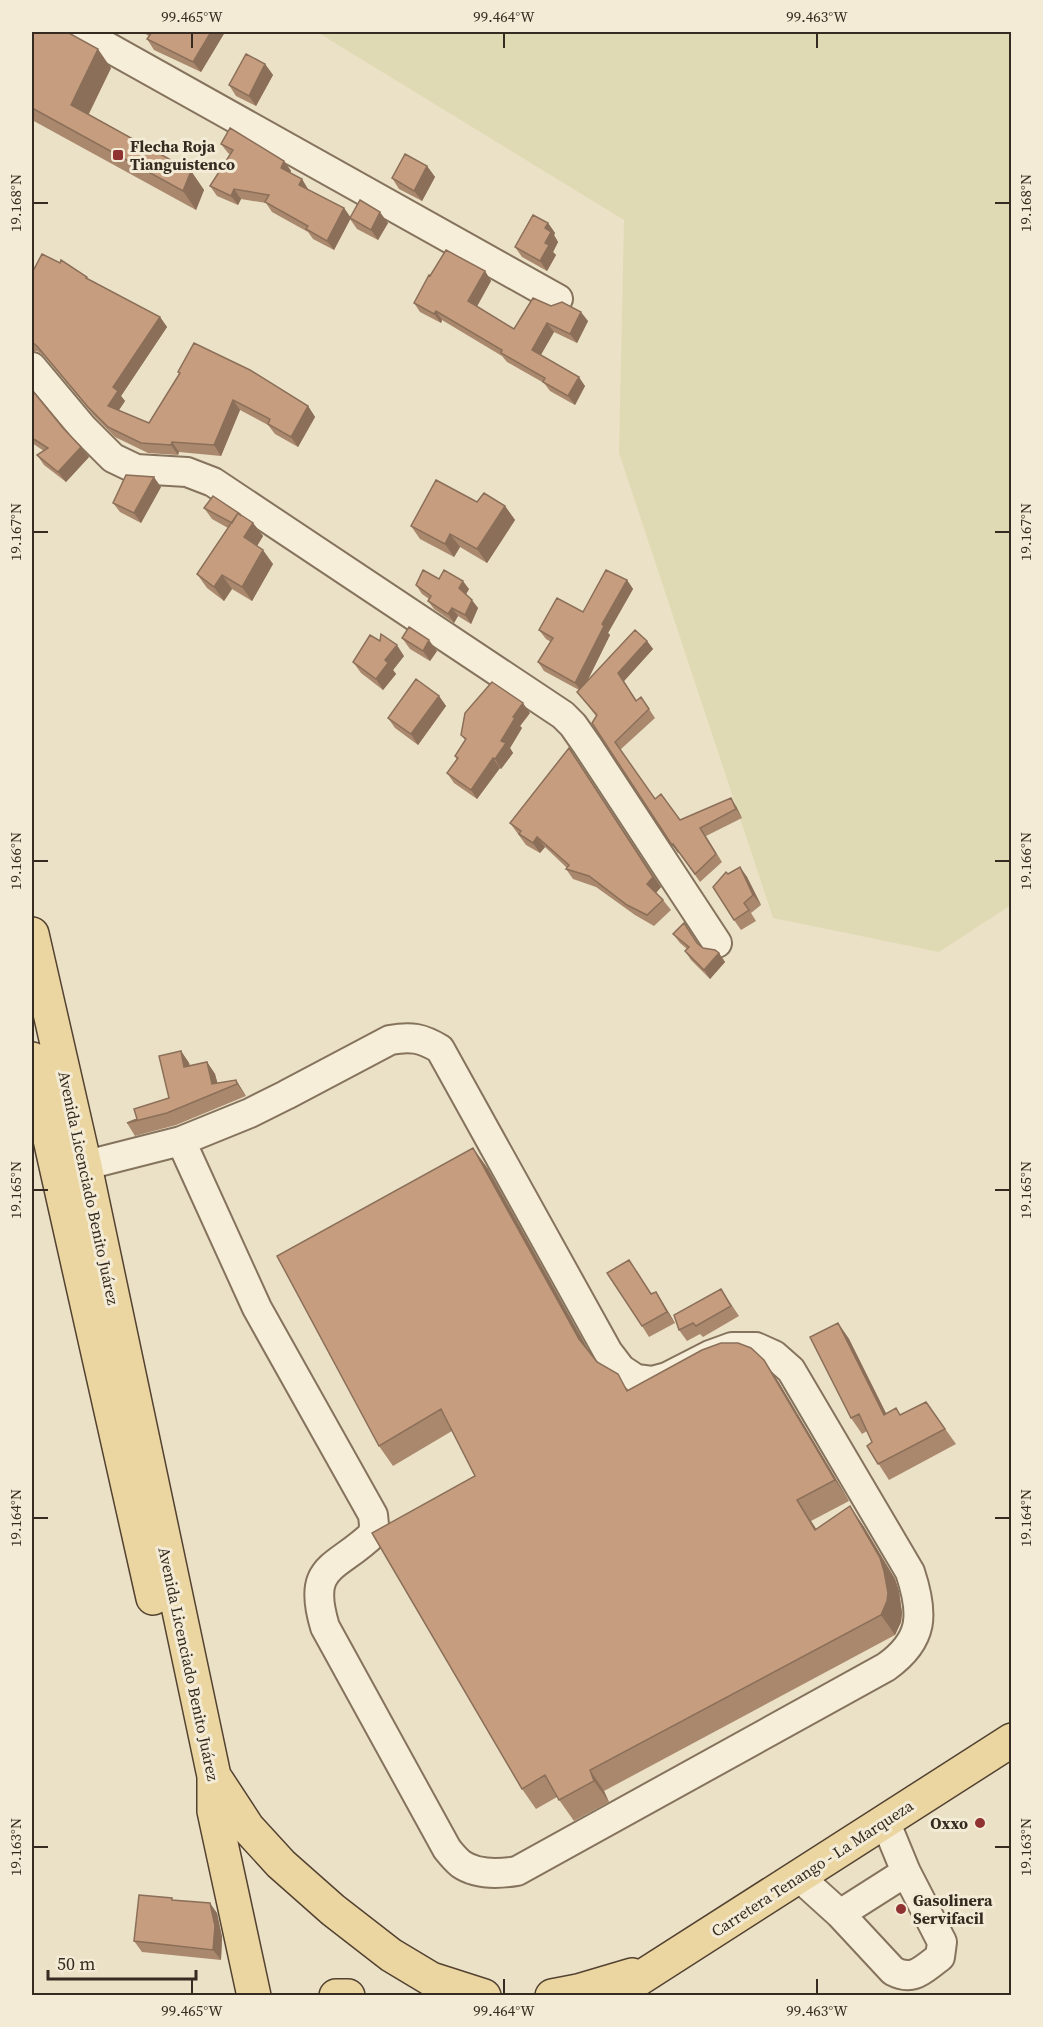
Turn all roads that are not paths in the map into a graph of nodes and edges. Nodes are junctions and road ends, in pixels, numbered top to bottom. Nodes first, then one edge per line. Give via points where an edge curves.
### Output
1 (81, 32) edge
2 (558, 299) dead end
3 (32, 367) edge
4 (32, 934) edge
5 (717, 943) dead end
6 (32, 1059) edge
7 (181, 1141) junction
8 (71, 1169) junction
9 (1011, 1740) edge
10 (214, 1776) junction
11 (214, 1811) junction
12 (885, 1821) junction
13 (906, 1872) junction
14 (798, 1876) junction
15 (840, 1914) junction
16 (654, 1969) junction
17 (255, 1995) edge
18 (336, 1995) edge
19 (348, 1995) edge
20 (484, 1995) edge
21 (552, 1995) edge
22 (612, 1995) edge

1 - 2 street
3 - 5 street via 82,428 114,458 136,469 187,472 213,482 563,715 573,724
4 - 8 main road, Avenida Licenciado Benito Juárez
6 - 8 main road, Avenida Licenciado Benito Juárez
7 - 7 street via 257,1308 373,1515 373,1534 323,1575 319,1607 325,1627 447,1849 461,1864 500,1874 517,1870 886,1667 911,1643 918,1623 918,1606 910,1572 791,1370 774,1355 756,1347 732,1347 652,1381 636,1379 621,1369 440,1049 406,1037 390,1040 250,1113
7 - 8 street
8 - 10 main road, Avenida Licenciado Benito Juárez
8 - 11 main road, Avenida Licenciado Benito Juárez via 193,1775
9 - 12 main road, Carretera Tenango - La Marqueza
10 - 11 main road, Avenida Licenciado Benito Juárez
10 - 20 main road via 248,1828 333,1910 391,1955 431,1979
11 - 17 main road
12 - 13 street
12 - 14 main road, Carretera Tenango - La Marqueza
13 - 15 street
13 - 15 street via 942,1942 940,1957 916,1974 893,1971
14 - 15 street
14 - 16 main road, Carretera Tenango - La Marqueza
16 - 21 main road
16 - 22 main road, Carretera Tenango - La Marqueza
18 - 19 main road

